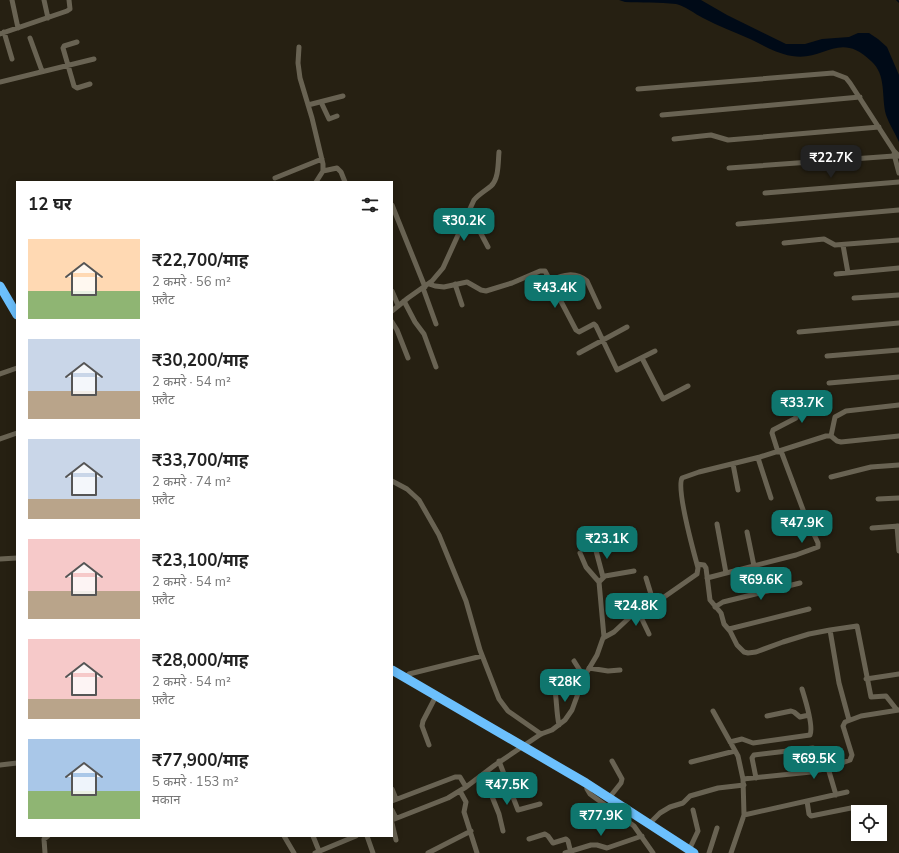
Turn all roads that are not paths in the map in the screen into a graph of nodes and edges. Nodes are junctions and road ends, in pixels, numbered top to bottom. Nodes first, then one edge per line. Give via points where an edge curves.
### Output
1 (12, 0) edge
2 (44, 0) edge
3 (69, 0) edge
4 (48, 18) junction
5 (18, 28) junction
6 (2, 33) edge
7 (30, 38) dead end
8 (77, 42) dead end
9 (299, 47) dead end
10 (12, 59) dead end
11 (94, 59) dead end
12 (68, 65) junction
13 (42, 71) junction
14 (0, 82) edge
15 (90, 84) dead end
16 (638, 89) dead end
17 (343, 96) dead end
18 (860, 97) junction
19 (322, 102) junction
20 (308, 106) junction
21 (662, 115) dead end
22 (337, 116) dead end
23 (880, 127) junction
24 (674, 139) dead end
25 (499, 152) dead end
26 (896, 154) edge
27 (322, 159) junction
28 (729, 168) dead end
29 (323, 171) junction
30 (899, 173) edge
31 (275, 178) dead end
32 (317, 181) edge
33 (345, 181) edge
34 (899, 182) edge
35 (765, 193) dead end
36 (393, 207) edge
37 (899, 210) edge
38 (469, 211) junction
39 (738, 224) dead end
40 (899, 240) edge
41 (784, 242) dead end
42 (843, 245) junction
43 (488, 247) dead end
44 (899, 268) edge
45 (848, 272) junction
46 (836, 274) dead end
47 (550, 280) junction
48 (455, 284) junction
49 (426, 286) junction
50 (1, 291) edge
51 (393, 293) edge
52 (899, 295) edge
53 (854, 298) dead end
54 (404, 301) junction
55 (398, 305) junction
56 (462, 306) dead end
57 (599, 307) dead end
58 (393, 310) edge
59 (16, 314) edge
60 (393, 323) edge
61 (899, 323) edge
62 (436, 324) dead end
63 (627, 327) dead end
64 (799, 332) dead end
65 (604, 339) junction
66 (899, 350) edge
67 (655, 351) dead end
68 (579, 353) dead end
69 (827, 356) dead end
70 (408, 358) dead end
71 (642, 358) junction
72 (436, 367) dead end
73 (16, 368) edge
74 (0, 374) edge
75 (899, 377) edge
76 (829, 383) dead end
77 (688, 386) dead end
78 (824, 394) dead end
79 (899, 405) edge
80 (16, 433) edge
81 (831, 436) junction
82 (899, 436) edge
83 (0, 439) edge
84 (780, 451) junction
85 (758, 458) junction
86 (733, 464) junction
87 (899, 465) edge
88 (831, 477) dead end
89 (393, 482) edge
90 (738, 490) dead end
91 (771, 498) dead end
92 (899, 498) edge
93 (878, 500) dead end
94 (717, 524) dead end
95 (898, 526) edge
96 (872, 528) dead end
97 (747, 532) dead end
98 (595, 547) dead end
99 (899, 550) edge
100 (580, 553) dead end
101 (16, 558) edge
102 (0, 559) edge
103 (697, 564) junction
104 (754, 566) junction
105 (634, 571) dead end
106 (726, 573) junction
107 (603, 577) junction
108 (646, 578) dead end
109 (707, 578) junction
110 (599, 582) junction
111 (800, 583) dead end
112 (654, 604) junction
113 (715, 607) junction
114 (809, 609) dead end
115 (639, 613) junction
116 (729, 629) junction
117 (830, 630) junction
118 (649, 634) dead end
119 (604, 637) junction
120 (482, 656) junction
121 (574, 661) dead end
122 (588, 668) junction
123 (393, 670) edge
124 (620, 670) dead end
125 (899, 674) edge
126 (406, 676) junction
127 (584, 677) junction
128 (866, 679) junction
129 (554, 684) dead end
130 (802, 689) dead end
131 (436, 696) junction
132 (898, 710) edge
133 (713, 711) dead end
134 (809, 715) junction
135 (767, 716) dead end
136 (849, 720) junction
137 (559, 725) junction
138 (540, 734) junction
139 (730, 742) junction
140 (429, 745) dead end
141 (524, 746) junction
142 (813, 748) dead end
143 (735, 751) junction
144 (499, 761) junction
145 (612, 761) dead end
146 (691, 762) dead end
147 (16, 763) edge
148 (0, 765) edge
149 (828, 768) junction
150 (483, 774) junction
151 (756, 778) junction
152 (743, 782) junction
153 (586, 783) junction
154 (466, 787) junction
155 (460, 791) junction
156 (846, 792) dead end
157 (836, 794) junction
158 (610, 798) junction
159 (394, 800) edge
160 (807, 801) junction
161 (540, 804) dead end
162 (851, 808) dead end
163 (692, 810) dead end
164 (744, 815) junction
165 (394, 819) edge
166 (649, 824) junction
167 (393, 827) edge
168 (718, 828) dead end
169 (470, 831) junction
170 (503, 832) dead end
171 (642, 836) junction
172 (47, 837) edge
173 (285, 837) edge
174 (313, 837) edge
175 (354, 837) edge
176 (367, 837) edge
177 (529, 839) dead end
178 (396, 840) dead end
179 (317, 852) edge
180 (569, 852) edge
181 (692, 852) edge
182 (45, 853) edge
183 (294, 853) edge
184 (373, 853) edge
185 (428, 853) edge
186 (477, 853) edge
187 (653, 853) edge
188 (709, 853) edge
189 (731, 853) edge

1 - 5 street
2 - 4 street
3 - 4 street via 69,10
4 - 5 street
5 - 6 street
6 - 10 street
7 - 13 street
8 - 12 street via 64,47
9 - 20 street via 298,72
11 - 12 street
12 - 13 street
12 - 15 street via 75,88
13 - 14 street
16 - 18 street via 833,73 846,78
17 - 19 street
18 - 21 street
18 - 23 street
19 - 20 street
19 - 22 street via 329,119
20 - 27 street
23 - 24 street via 728,140 711,135
23 - 26 street
25 - 38 street via 494,182 477,196
26 - 28 street
26 - 30 street
27 - 29 street
27 - 31 street
29 - 32 street
29 - 33 street via 337,168
34 - 35 street
36 - 49 street
37 - 39 street
38 - 43 street
38 - 49 street via 448,260
40 - 42 street
41 - 42 street via 824,239 833,245
42 - 45 street
44 - 45 street
45 - 46 street
47 - 48 street via 542,271 486,291 466,282
47 - 57 street via 566,274 584,279
47 - 65 street via 576,330 579,332 595,324
48 - 49 street
48 - 56 street
49 - 54 street
49 - 62 street
50 - 59 highway
51 - 55 street
52 - 53 street
54 - 55 street
54 - 72 street via 424,334
55 - 58 street
60 - 70 street
61 - 64 street
63 - 65 street
65 - 68 street
65 - 71 street via 618,370
66 - 69 street
67 - 71 street
71 - 77 street via 663,400
73 - 74 street
75 - 76 street
78 - 84 street via 797,406 796,418 774,430 772,433
79 - 81 street via 846,411 835,418
80 - 83 street
81 - 82 street via 841,442
81 - 84 street
84 - 85 street
84 - 104 street via 818,547
85 - 86 street
85 - 91 street
86 - 90 street
86 - 103 street via 687,475 681,480 682,497
87 - 88 street via 872,467
89 - 120 street via 407,489 419,500 440,535 466,601
92 - 93 street
94 - 106 street
95 - 96 street
95 - 99 street
97 - 104 street
98 - 107 street
100 - 110 street via 586,567
101 - 102 street
103 - 109 street via 705,566
103 - 112 street via 697,574
104 - 106 street
105 - 107 street
106 - 109 street
107 - 110 street
108 - 112 street
109 - 113 street via 710,600
110 - 119 street
111 - 113 street via 722,602
112 - 115 street
113 - 116 street
114 - 116 street
115 - 118 street
115 - 119 street
116 - 117 street via 737,645 748,653
117 - 128 street via 857,626
117 - 136 street via 839,683
119 - 122 street via 597,656
120 - 126 street
120 - 138 street via 503,705 515,717
121 - 127 street
122 - 124 street
122 - 127 street
123 - 126 highway
125 - 128 street
126 - 131 highway
127 - 137 street via 572,710
128 - 132 street via 870,697 886,696
129 - 137 street
130 - 134 street
131 - 140 street via 422,726
131 - 141 highway
132 - 136 street
133 - 139 street
134 - 135 street via 800,716 792,711
134 - 139 street via 811,732 808,735 753,743 742,739
136 - 149 street via 844,726 851,759
137 - 138 street
138 - 141 street
139 - 143 street
141 - 144 street
141 - 153 highway
142 - 151 street via 754,755 752,758
143 - 146 street
143 - 152 street via 741,765
144 - 150 street
144 - 161 street via 518,810
145 - 158 street via 622,779
147 - 148 street
149 - 151 street
149 - 157 street
150 - 154 street
150 - 170 street via 499,814
151 - 152 street
152 - 164 street
152 - 166 street via 690,796 660,813
153 - 158 highway
153 - 171 street via 588,792 628,820
154 - 155 street
154 - 159 street via 462,778 457,776
155 - 165 street via 429,807
155 - 169 street via 466,802 464,812
156 - 157 street
157 - 160 street
158 - 166 highway
160 - 162 street via 811,816
160 - 164 street
163 - 181 street via 698,831
164 - 189 street
166 - 181 highway
167 - 178 street
168 - 188 street
169 - 185 street
169 - 186 street
171 - 180 street via 607,848 594,844
171 - 187 street
172 - 182 street via 44,839
173 - 183 street
174 - 179 street
175 - 179 street
176 - 184 street
177 - 180 street via 545,834 553,843 566,839

